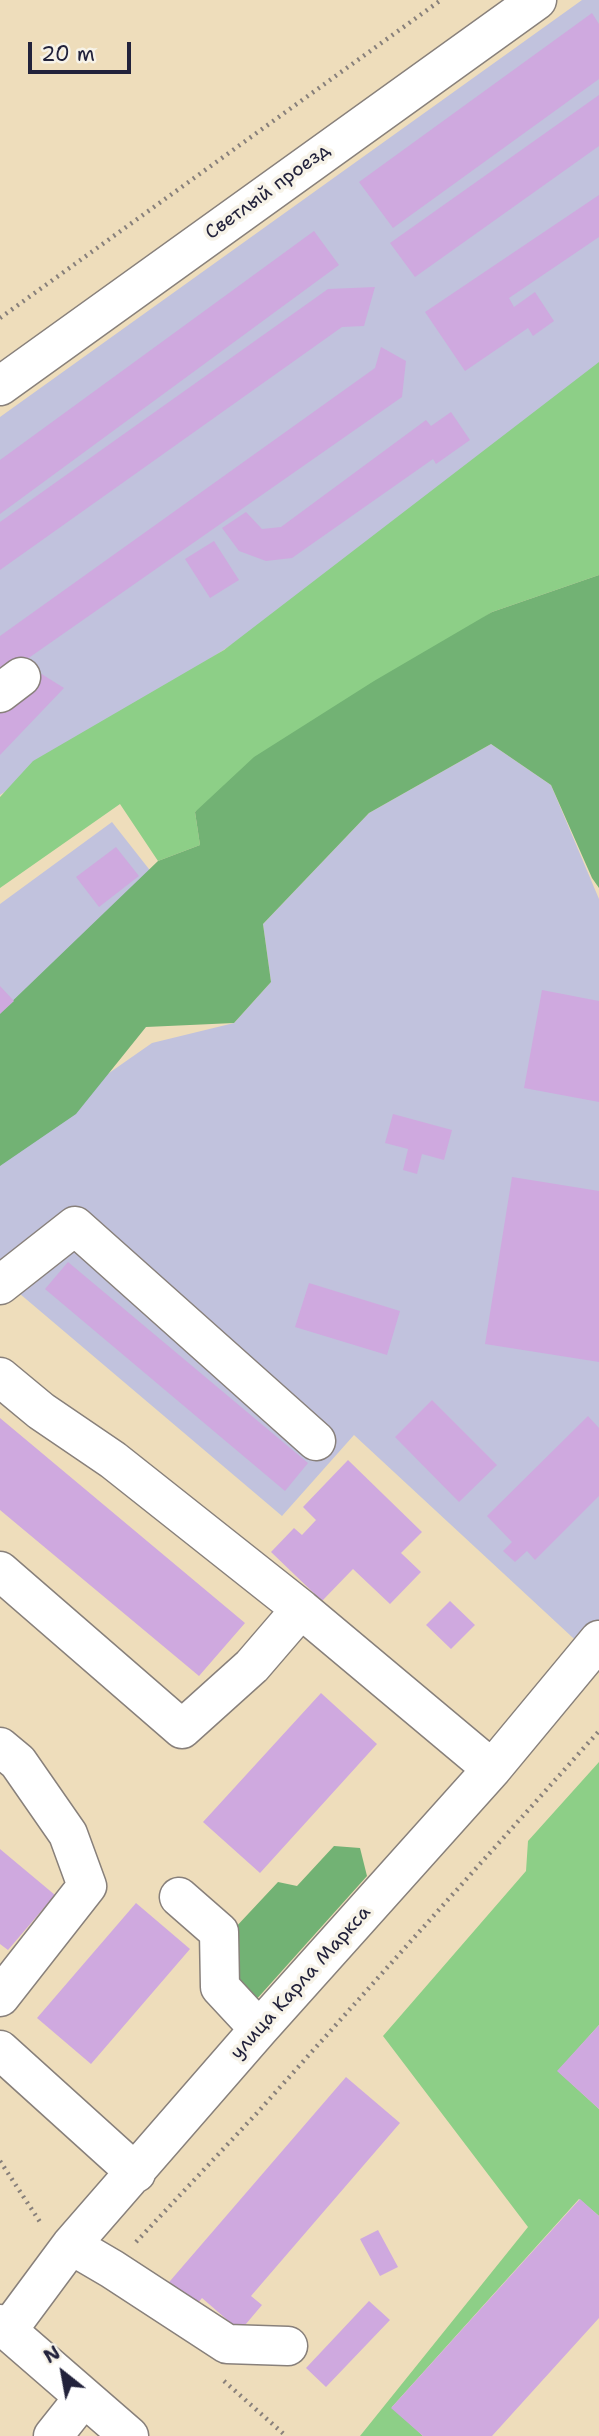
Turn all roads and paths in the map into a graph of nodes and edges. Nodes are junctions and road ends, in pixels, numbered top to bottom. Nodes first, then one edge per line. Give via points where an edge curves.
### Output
1 (441, 0) edge
2 (537, 0) edge
3 (0, 318) edge
4 (0, 386) edge
5 (0, 1285) edge
6 (0, 1377) edge
7 (316, 1441) dead end
8 (0, 1571) edge
9 (301, 1609) junction
10 (599, 1640) edge
11 (599, 1731) edge
12 (0, 1747) edge
13 (492, 1769) junction
14 (179, 1897) dead end
15 (0, 1997) edge
16 (259, 2029) junction
17 (0, 2050) edge
18 (136, 2173) junction
19 (71, 2245) junction
20 (113, 2269) junction
21 (4, 2327) edge
22 (288, 2346) dead end
23 (84, 2398) junction
24 (54, 2436) edge
25 (129, 2436) edge

1 - 3 path
2 - 4 street, Светлый проезд
5 - 7 street via 75,1226
6 - 9 street
8 - 9 street via 182,1729 252,1667
9 - 13 street
10 - 13 street, улица Карла Маркса
11 - 20 path
12 - 15 street via 18,1762 68,1834 87,1886
13 - 16 street, улица Карла Маркса
14 - 16 street via 219,1932 219,1987
16 - 18 street, улица Карла Маркса
17 - 18 street
18 - 19 street, улица Карла Маркса
19 - 20 street
19 - 21 street, улица Карла Маркса
20 - 22 street via 227,2344
21 - 23 street, улица Карла Маркса
23 - 24 street
23 - 25 street, улица Карла Маркса

